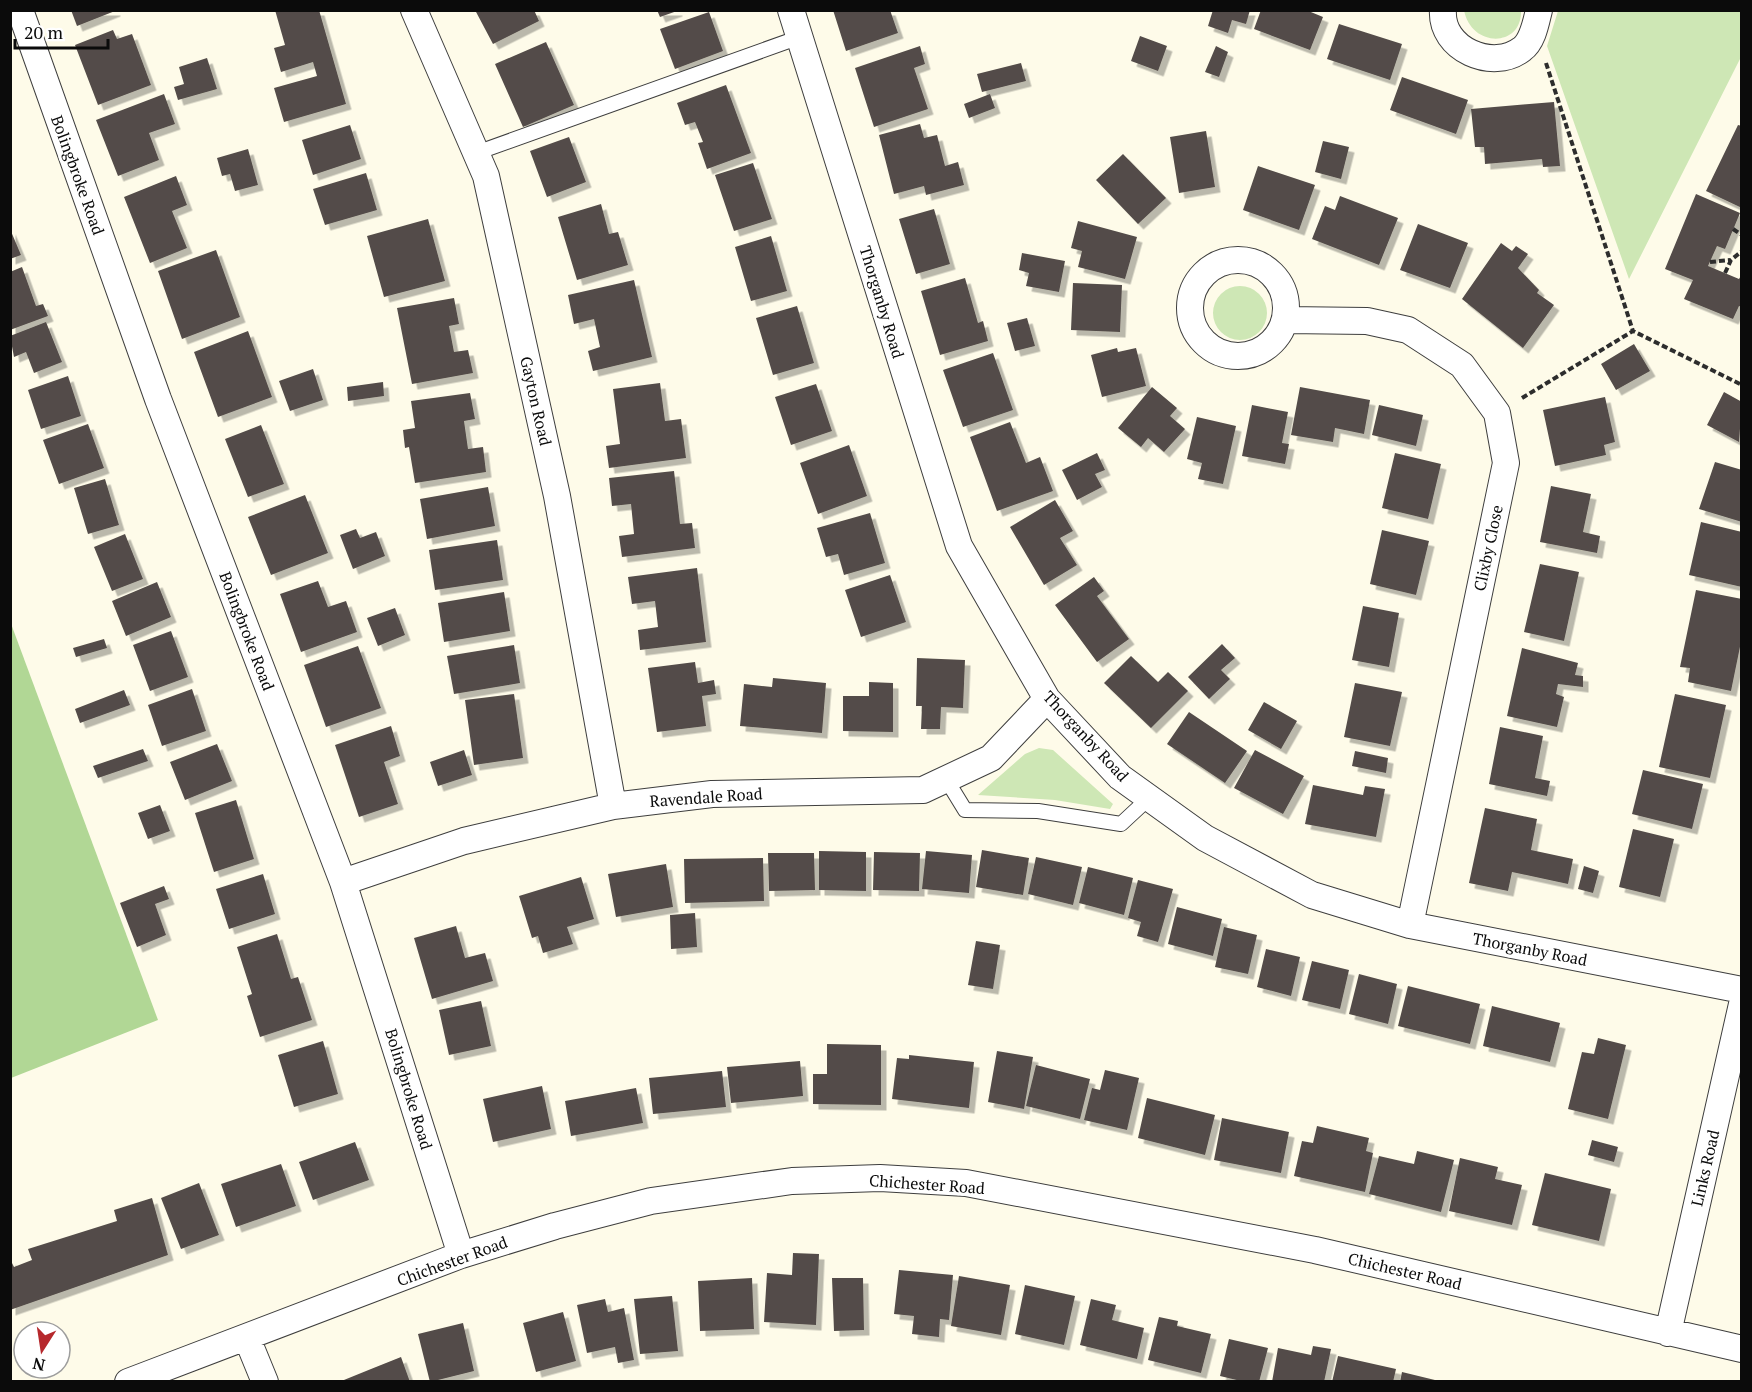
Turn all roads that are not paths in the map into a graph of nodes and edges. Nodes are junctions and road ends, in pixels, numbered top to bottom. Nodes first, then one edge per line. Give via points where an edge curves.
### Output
1 (20, 10) edge
2 (414, 10) edge
3 (791, 10) edge
4 (1443, 10) edge
5 (1536, 22) edge
6 (800, 37) junction
7 (476, 153) junction
8 (1286, 320) dead end
9 (1047, 699) junction
10 (945, 779) junction
11 (1149, 798) junction
12 (613, 806) junction
13 (343, 882) junction
14 (1410, 925) junction
15 (1742, 990) edge
16 (1742, 1004) edge
17 (461, 1255) junction
18 (1668, 1333) junction
19 (247, 1338) junction
20 (1742, 1349) edge
21 (128, 1382) edge
22 (265, 1382) edge

1 - 13 street, Bolingbroke Road via 158,399
2 - 7 street, Gayton Road
3 - 6 street, Thorganby Road
4 - 5 street via 1453,41 1474,56 1499,59 1523,49
6 - 7 lane
6 - 9 street, Thorganby Road via 959,546
7 - 12 street, Gayton Road via 486,176 557,496
8 - 14 street, Clixby Close via 1367,321 1408,330 1462,365 1497,412 1506,463
9 - 10 street, Ravendale Road via 991,758
9 - 11 street, Thorganby Road via 1120,777
10 - 11 lane via 965,810 1038,811 1121,824
10 - 12 street, Ravendale Road via 923,790 712,794
11 - 14 street, Thorganby Road via 1205,838 1312,894
12 - 13 street, Ravendale Road via 464,841
13 - 17 street, Bolingbroke Road
14 - 15 street, Thorganby Road
16 - 18 street, Links Road
17 - 18 street, Chichester Road via 651,1201 792,1181 901,1179 966,1183 1315,1250
17 - 19 street, Chichester Road
18 - 20 street, Chichester Road
19 - 21 street, Chichester Road
19 - 22 street

